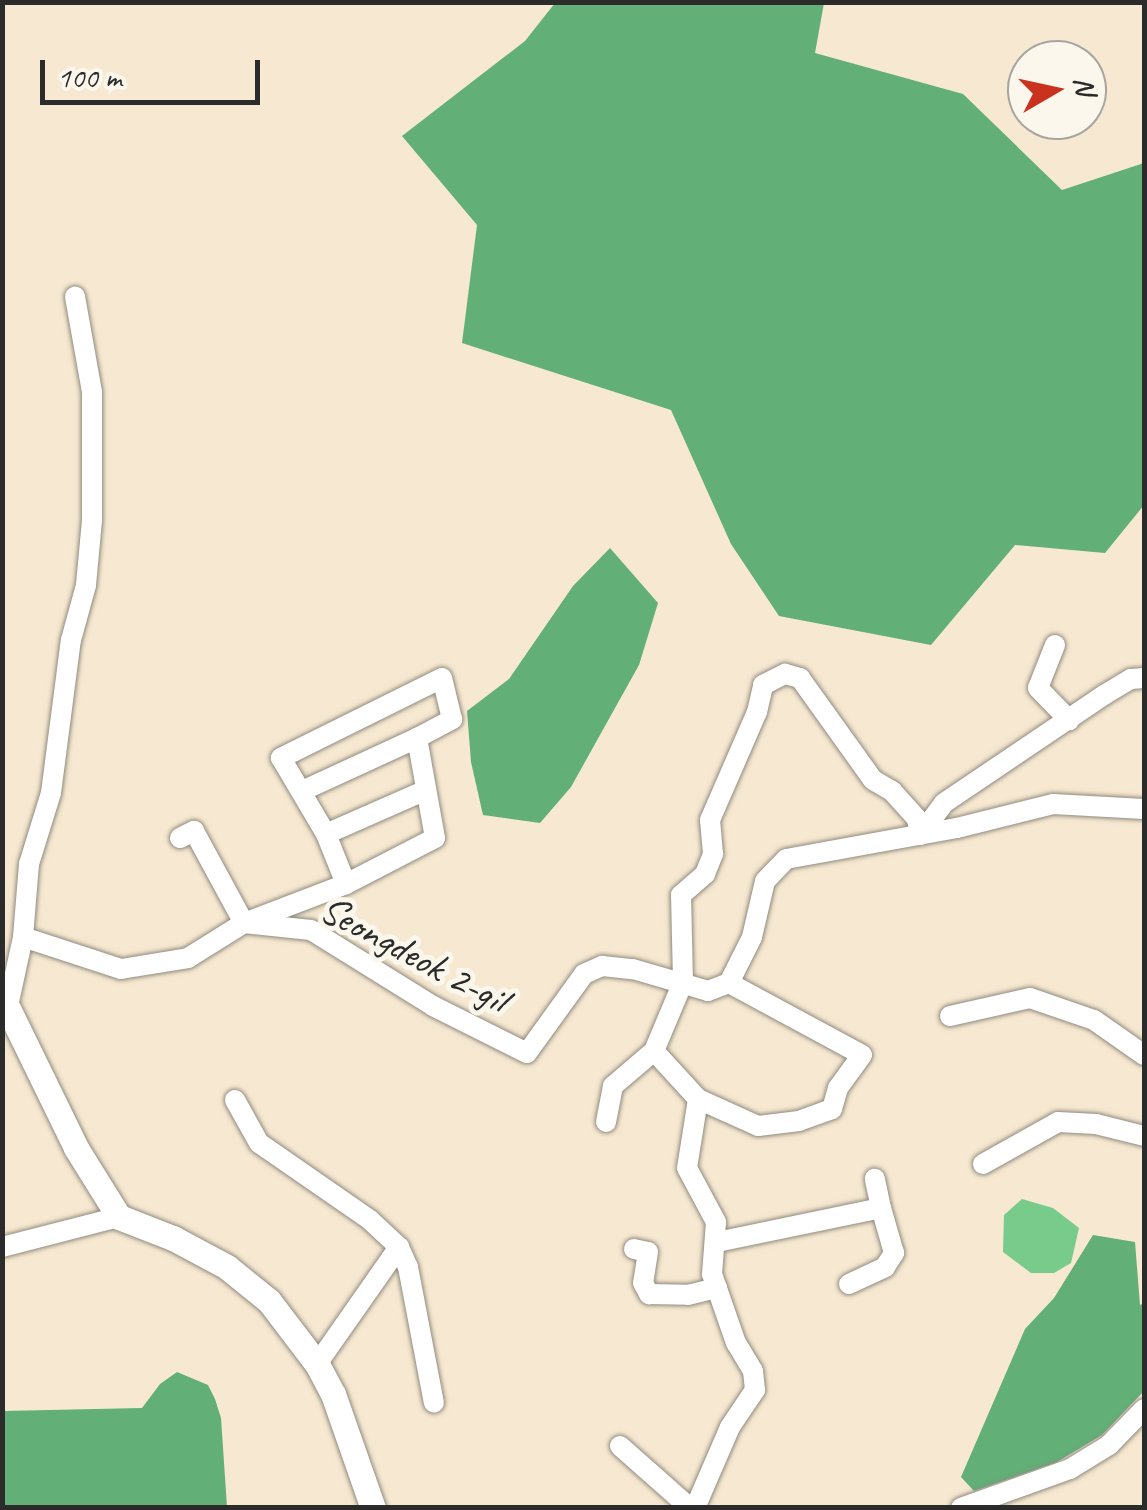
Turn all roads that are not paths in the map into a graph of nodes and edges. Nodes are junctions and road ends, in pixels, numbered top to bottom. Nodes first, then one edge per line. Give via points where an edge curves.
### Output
1 (75, 297) dead end
2 (1054, 645) dead end
3 (1144, 678) edge
4 (1069, 720) junction
5 (417, 738) junction
6 (302, 790) junction
7 (426, 790) junction
8 (1144, 809) edge
9 (326, 834) junction
10 (920, 835) junction
11 (180, 838) dead end
12 (346, 884) junction
13 (244, 923) junction
14 (23, 937) junction
15 (683, 982) junction
16 (729, 984) junction
17 (5, 1001) edge
18 (950, 1016) dead end
19 (654, 1052) junction
20 (1144, 1055) edge
21 (698, 1099) junction
22 (235, 1100) dead end
23 (606, 1122) dead end
24 (1144, 1136) edge
25 (983, 1164) dead end
26 (875, 1179) dead end
27 (881, 1208) junction
28 (119, 1218) junction
29 (716, 1242) junction
30 (2, 1247) edge
31 (400, 1247) junction
32 (634, 1249) dead end
33 (849, 1284) dead end
34 (717, 1288) junction
35 (317, 1364) junction
36 (434, 1402) dead end
37 (1144, 1409) edge
38 (620, 1446) dead end
39 (373, 1508) edge
40 (693, 1508) edge
41 (962, 1508) edge

1 - 14 street via 90,358 92,520 51,793 28,864
2 - 4 street via 1038,688
3 - 4 street via 1131,679
4 - 10 street via 944,803
5 - 6 street
5 - 6 street via 452,719 442,678 281,758
5 - 7 street
6 - 9 street
7 - 9 street
7 - 12 street via 435,838
8 - 10 street via 1053,804
9 - 12 street
10 - 15 street via 917,819 873,780 800,678 786,674 763,685 710,820 713,854 705,874 681,895
10 - 16 street via 786,859 764,880 752,937
11 - 13 street via 194,832
12 - 13 street
13 - 14 street via 188,958 138,968 94,962
13 - 15 street, Seongdeok 2-gil via 310,930 432,1006 526,1053 584,974 602,966
14 - 17 street
15 - 16 street, Seongdeok 2-gil via 708,990
15 - 19 street
16 - 21 street via 862,1055 832,1109 799,1121 758,1126
17 - 28 main road via 76,1148
18 - 20 street via 1030,998 1094,1020
19 - 21 street
19 - 23 street via 613,1086
21 - 29 street via 686,1168 716,1222
22 - 31 street via 259,1142 283,1164
24 - 25 street via 1058,1122
26 - 27 street
27 - 29 street
27 - 33 street via 894,1253 886,1267
28 - 30 street
28 - 35 main road via 227,1266 269,1301
29 - 34 street
31 - 35 street
31 - 36 street
32 - 34 street via 648,1252 643,1283 649,1294
34 - 40 street via 755,1390
35 - 39 main road
37 - 41 street via 1109,1445 1070,1468
38 - 40 street

